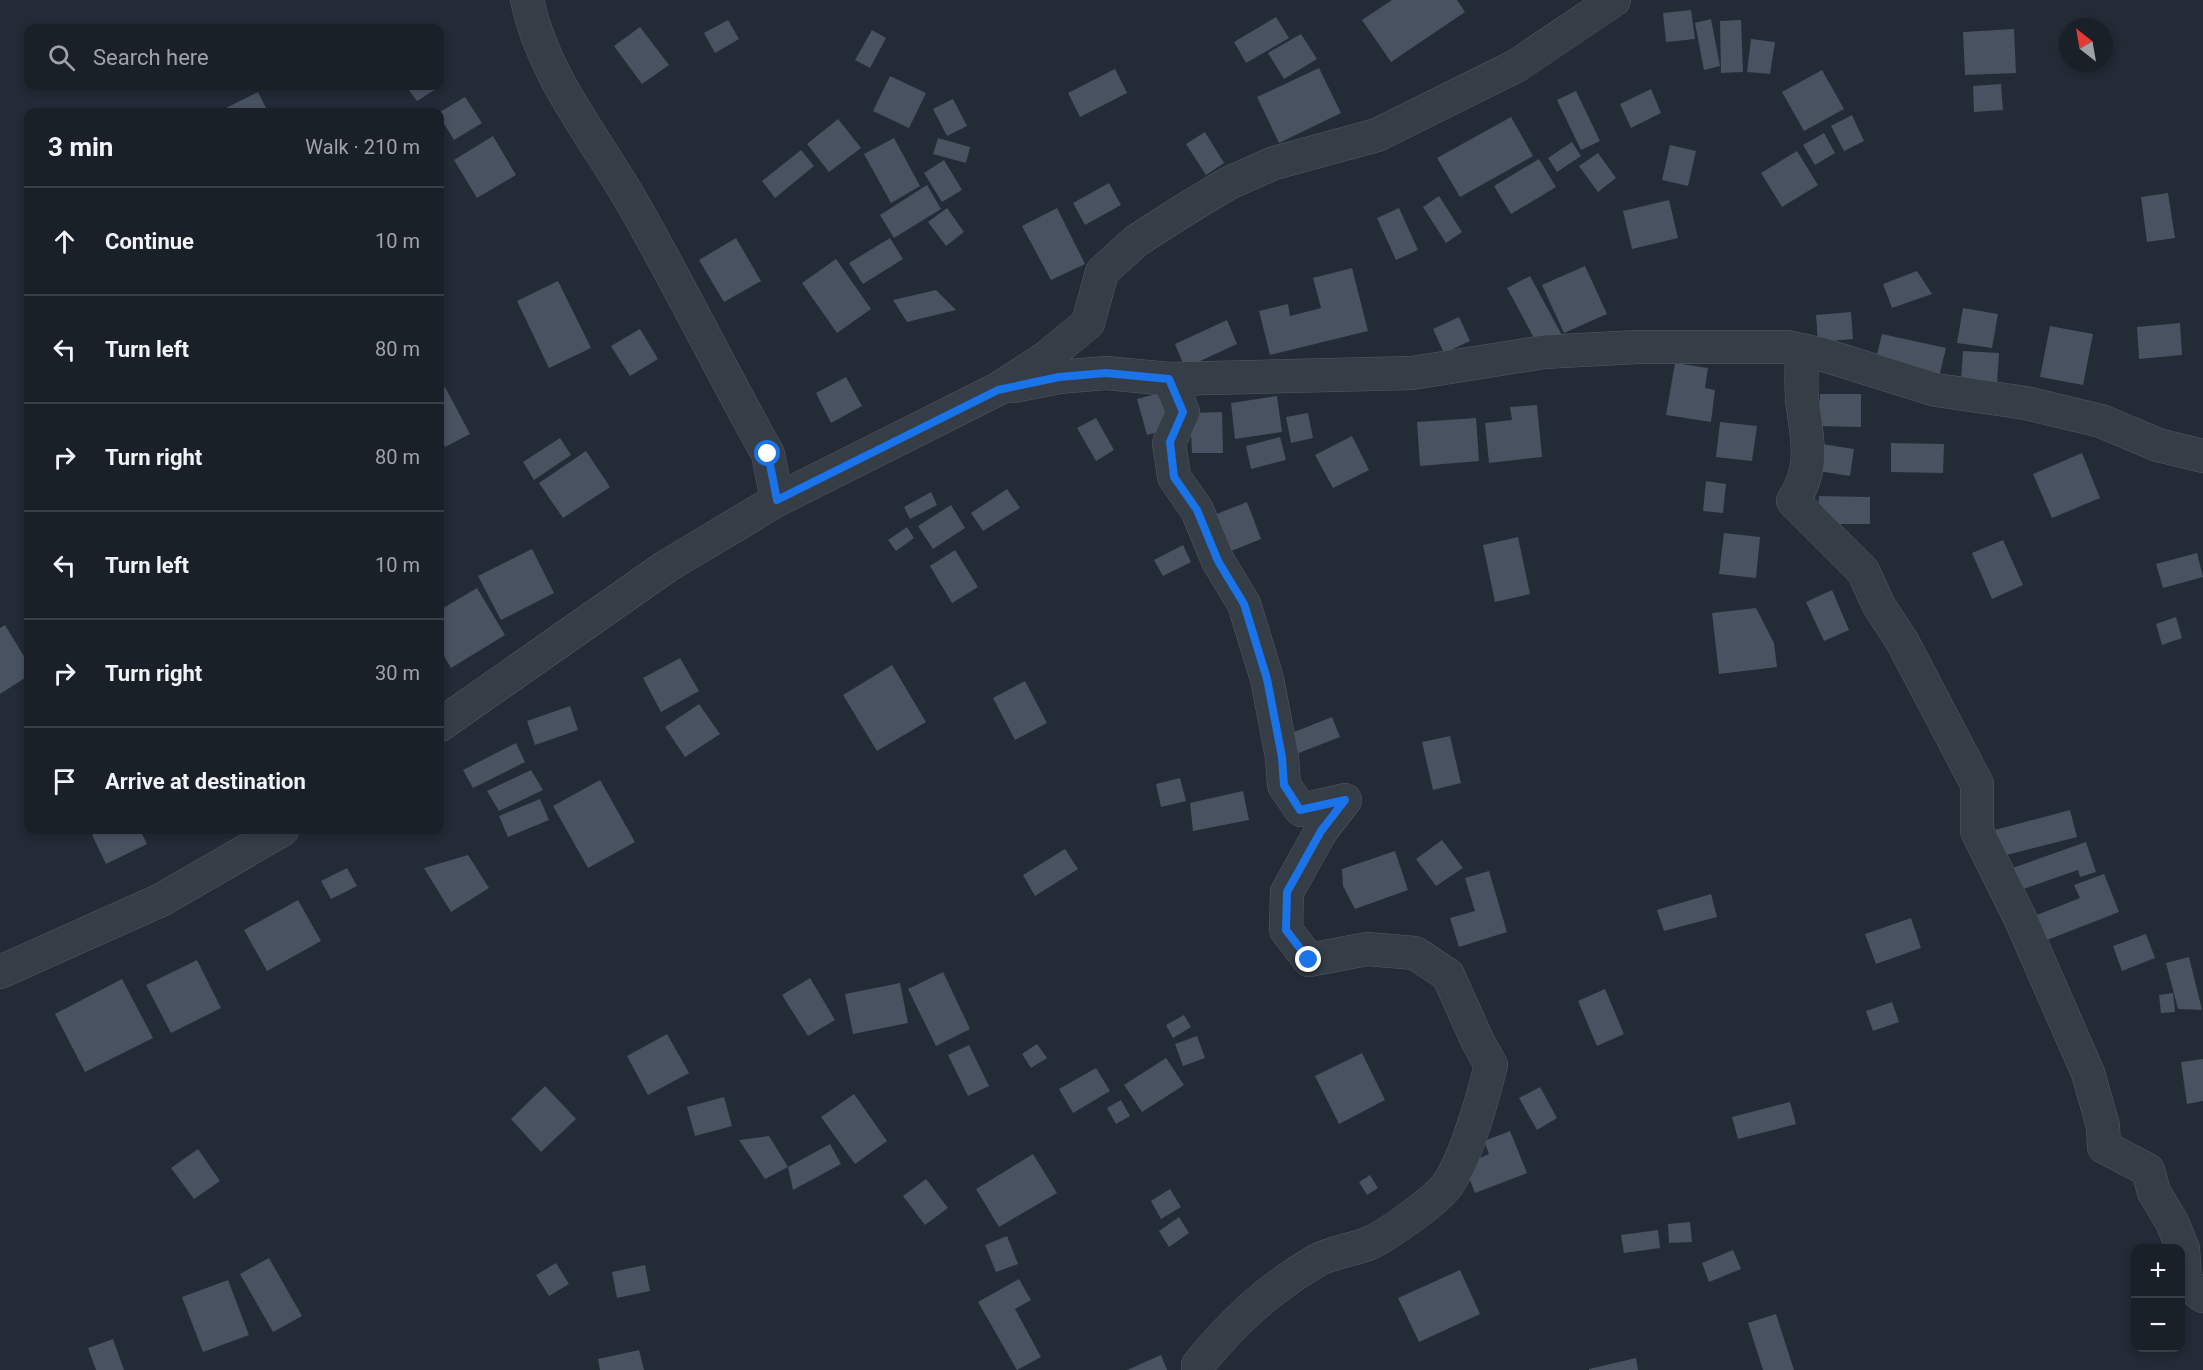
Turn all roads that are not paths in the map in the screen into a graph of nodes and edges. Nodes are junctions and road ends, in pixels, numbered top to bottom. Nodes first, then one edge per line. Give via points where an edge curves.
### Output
1 (527, 0) edge
2 (1614, 0) edge
3 (1802, 350) junction
4 (1169, 379) junction
5 (998, 390) junction
6 (2203, 456) edge
7 (777, 500) junction
8 (444, 722) edge
9 (275, 834) edge
10 (0, 972) edge
11 (2203, 1296) edge
12 (1198, 1370) edge

1 - 7 street via 540,48 561,90 629,196 768,454
2 - 5 street via 1516,66 1377,135 1274,163 1229,183 1181,212 1136,242 1102,272 1088,323
3 - 4 street via 1752,346 1544,351 1412,373
3 - 6 street via 1936,390 2101,421 2158,445
3 - 11 street via 1803,405 1809,440 1803,486 1793,501 1863,571 1943,717 1977,784 1977,831 2088,1073 2103,1126 2104,1147 2148,1170 2154,1192 2183,1249 2185,1282
4 - 5 street via 1106,373 1059,377
4 - 12 street via 1183,412 1170,442 1174,477 1197,510 1218,561 1244,604 1267,679 1284,785 1300,810 1345,800 1321,831 1287,892 1286,930 1309,960 1367,950 1415,953 1448,975 1491,1065 1448,1185 1414,1214 1371,1242 1319,1259 1266,1293 1224,1333
5 - 7 street
7 - 8 street via 667,566
9 - 10 street via 161,900

